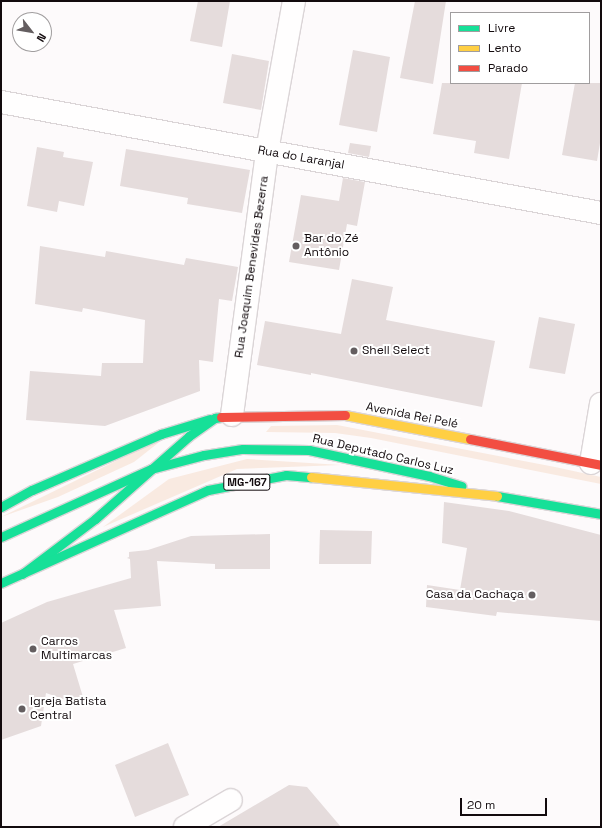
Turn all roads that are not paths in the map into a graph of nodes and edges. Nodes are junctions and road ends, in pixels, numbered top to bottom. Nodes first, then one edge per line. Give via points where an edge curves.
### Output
1 (294, 1) edge
2 (1, 102) edge
3 (267, 152) junction
4 (601, 213) edge
5 (601, 404) edge
6 (224, 417) junction
7 (596, 464) edge
8 (151, 469) junction
9 (490, 495) junction
10 (1, 507) edge
11 (601, 514) edge
12 (1, 536) edge
13 (22, 574) junction
14 (1, 583) edge
15 (231, 800) dead end
16 (185, 827) edge

1 - 3 street, Rua Joaquim Benevides Bezerra
2 - 3 street, Rua do Laranjal
3 - 4 street, Rua do Laranjal
3 - 6 street, Rua Joaquim Benevides Bezerra
5 - 7 street
6 - 7 main road, Avenida Rei Pelé via 345,415
6 - 8 main road, Rua Deputado Carlos Luz via 189,436
6 - 10 main road via 161,434 32,490
8 - 9 main road, Rua Deputado Carlos Luz via 204,455 242,449 309,450 429,476
8 - 12 main road, Rua Deputado Carlos Luz
8 - 13 main road, Rua Deputado Carlos Luz via 95,519
9 - 11 main road, MG-167
9 - 13 main road, MG-167 via 350,478 286,475 208,490
13 - 14 main road, MG-167
15 - 16 street

